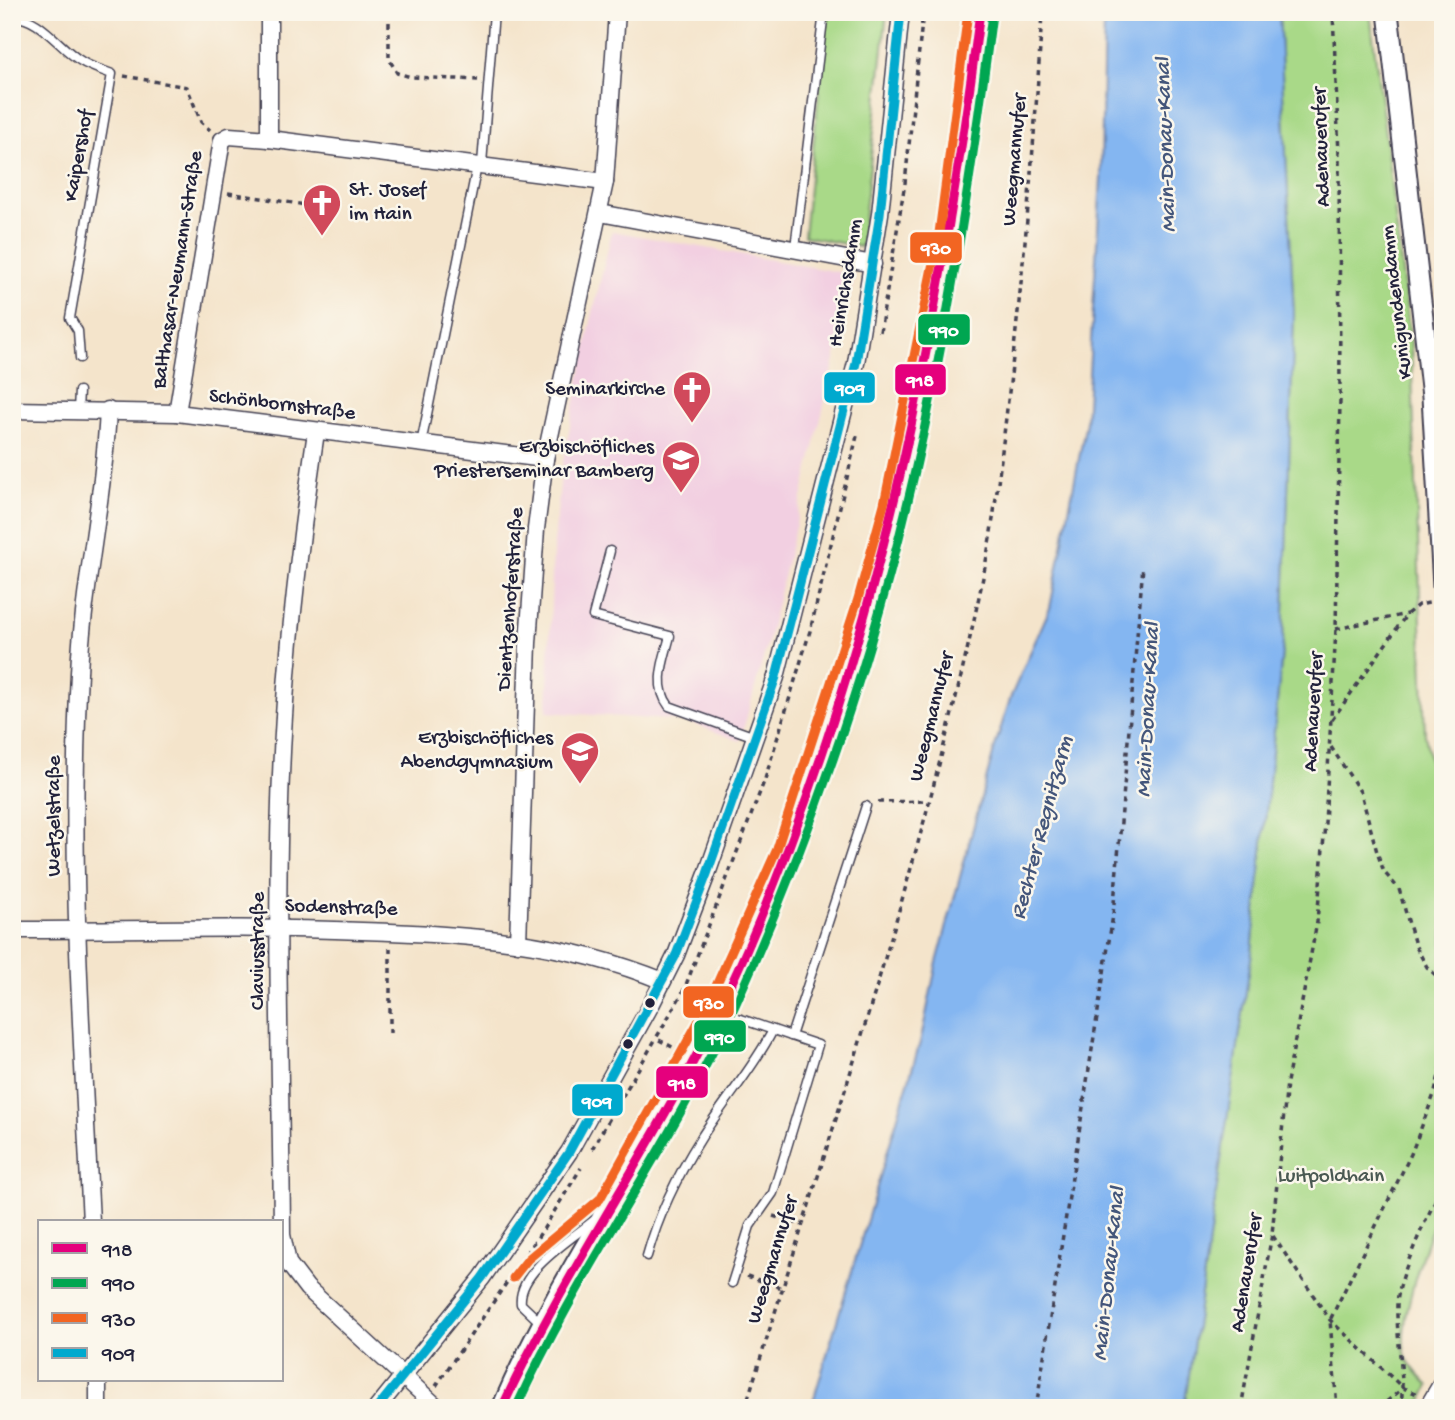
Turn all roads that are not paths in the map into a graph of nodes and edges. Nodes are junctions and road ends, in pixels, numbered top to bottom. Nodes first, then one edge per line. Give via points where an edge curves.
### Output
1 (269, 12) edge
2 (494, 12) edge
3 (617, 12) edge
4 (824, 12) edge
5 (901, 12) edge
6 (980, 12) edge
7 (1388, 12) edge
8 (12, 17) edge
9 (269, 139) junction
10 (480, 164) junction
11 (605, 182) junction
12 (600, 214) junction
13 (795, 248) junction
14 (873, 264) junction
15 (80, 358) dead end
16 (79, 391) dead end
17 (12, 410) edge
18 (78, 410) junction
19 (108, 410) junction
20 (177, 413) junction
21 (316, 432) junction
22 (421, 444) junction
23 (545, 459) junction
24 (1440, 486) edge
25 (610, 551) dead end
26 (1442, 565) edge
27 (1443, 586) edge
28 (755, 737) junction
29 (866, 806) road end
30 (279, 928) junction
31 (12, 930) edge
32 (78, 930) junction
33 (518, 943) junction
34 (663, 981) junction
35 (718, 1011) junction
36 (773, 1030) junction
37 (791, 1036) junction
38 (610, 1208) junction
39 (91, 1220) edge
40 (647, 1256) dead end
41 (732, 1283) dead end
42 (542, 1324) junction
43 (403, 1378) junction
44 (1443, 1381) edge
45 (98, 1382) edge
46 (99, 1408) edge
47 (377, 1408) edge
48 (438, 1408) edge
49 (502, 1408) edge
50 (1427, 1408) edge

1 - 9 street
2 - 10 lane
3 - 11 street, Dientzenhoferstraße
4 - 13 lane
5 - 14 street, Heinrichsdamm
6 - 35 street via 951,235 896,507 870,603 788,853
7 - 24 street, Kunigundendamm
8 - 15 lane, Kaipershof via 40,26 82,62 112,74 70,318 78,331
9 - 10 street, Balthasar-Neumann-Straße
9 - 20 street, Balthasar-Neumann-Straße via 229,136 222,140
10 - 11 street, Balthasar-Neumann-Straße
10 - 22 lane
11 - 12 street, Dientzenhoferstraße
12 - 13 street
12 - 23 street, Dientzenhoferstraße
13 - 14 street
14 - 28 street, Heinrichsdamm via 856,363 776,677
16 - 18 lane
17 - 18 street, Schönbornstraße
18 - 19 street, Schönbornstraße
19 - 20 street, Schönbornstraße
19 - 32 street, Wetzelstraße via 83,604 76,793
20 - 21 street, Schönbornstraße
21 - 22 street, Schönbornstraße
21 - 30 street, Claviusstraße via 289,651
22 - 23 street, Schönbornstraße
23 - 33 street, Dientzenhoferstraße via 528,643
24 - 26 street, Kunigundendamm
25 - 28 lane via 593,616 670,636 660,685 669,706
26 - 27 street, Kunigundendamm
28 - 34 street, Heinrichsdamm via 708,874
29 - 37 lane
30 - 32 street, Sodenstraße
30 - 33 street, Sodenstraße via 431,933
30 - 43 street, Claviusstraße via 288,1263 307,1288
31 - 32 street, Sodenstraße
32 - 39 street, Wetzelstraße
33 - 34 street, Sodenstraße via 581,952
34 - 43 street, Heinrichsdamm via 596,1108 540,1196
35 - 36 lane
35 - 38 street
36 - 37 lane
36 - 40 lane via 664,1202
37 - 41 lane via 818,1045 773,1194 750,1226
38 - 42 street
38 - 42 lane via 523,1285 521,1304
42 - 49 street
43 - 47 street, Heinrichsdamm
43 - 48 street, Claviusstraße
44 - 50 street
45 - 46 street

